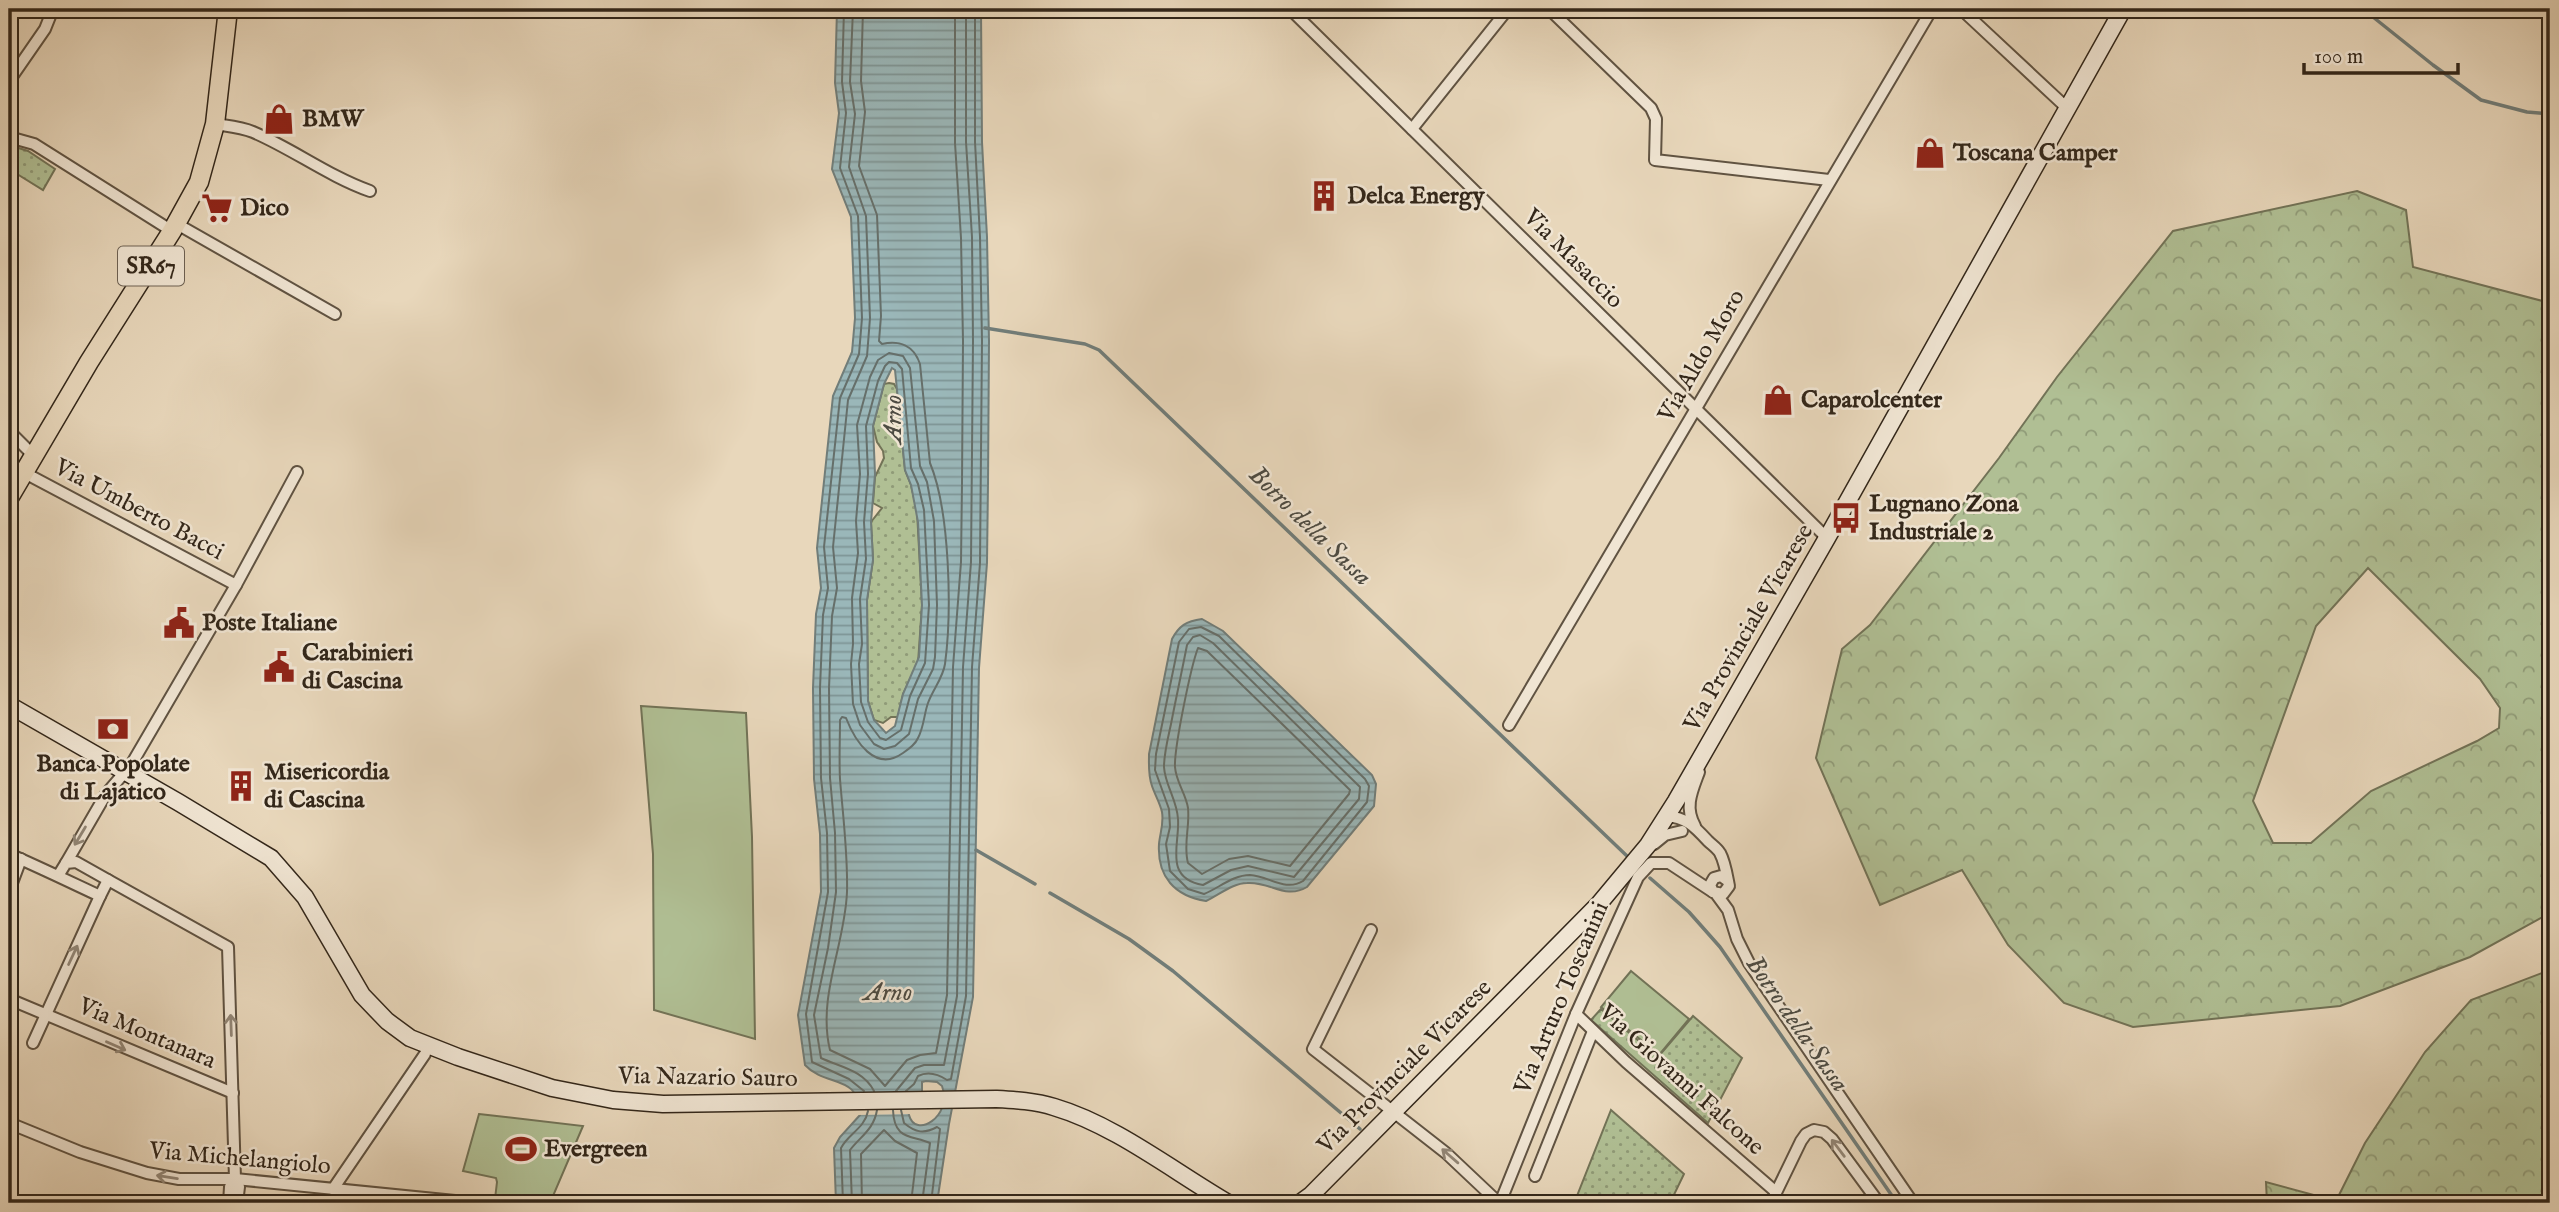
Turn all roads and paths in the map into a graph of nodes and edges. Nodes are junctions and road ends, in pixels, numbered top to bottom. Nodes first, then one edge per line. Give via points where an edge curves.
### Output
1 (53, 9) edge
2 (228, 9) edge
3 (1290, 9) edge
4 (1508, 9) edge
5 (1549, 9) edge
6 (1932, 9) edge
7 (1961, 9) edge
8 (2123, 9) edge
9 (9, 81) edge
10 (2067, 108) junction
11 (215, 124) junction
12 (1412, 129) junction
13 (9, 137) edge
14 (1829, 180) junction
15 (370, 191) dead end
16 (174, 228) junction
17 (335, 314) dead end
18 (1696, 409) junction
19 (9, 430) edge
20 (33, 455) junction
21 (23, 472) junction
22 (297, 472) dead end
23 (9, 498) edge
24 (1827, 538) junction
25 (236, 585) junction
26 (9, 705) edge
27 (1508, 725) dead end
28 (1710, 742) junction
29 (126, 773) junction
30 (1666, 816) junction
31 (1697, 829) junction
32 (1682, 831) junction
33 (1710, 844) junction
34 (9, 853) edge
35 (21, 859) junction
36 (1723, 862) junction
37 (66, 863) junction
38 (1625, 873) junction
39 (58, 876) junction
40 (1715, 877) junction
41 (108, 880) junction
42 (1698, 880) junction
43 (1722, 889) junction
44 (9, 891) edge
45 (100, 896) junction
46 (1371, 930) dead end
47 (9, 999) edge
48 (45, 1014) junction
49 (1576, 1014) junction
50 (1593, 1031) junction
51 (33, 1043) dead end
52 (425, 1054) dead end
53 (233, 1093) junction
54 (1394, 1111) junction
55 (9, 1124) edge
56 (9, 1133) edge
57 (1535, 1177) dead end
58 (235, 1179) junction
59 (333, 1189) junction
60 (1776, 1192) junction
61 (1306, 1200) edge
62 (229, 1203) edge
63 (237, 1203) edge
64 (475, 1203) edge
65 (1228, 1203) edge
66 (1500, 1203) edge
67 (1771, 1203) edge
68 (1879, 1203) edge
69 (1913, 1203) edge

1 - 9 street via 45,29
2 - 11 main road, SR67
3 - 12 street, Via Masaccio
4 - 12 street
5 - 14 street via 1650,108 1657,119 1655,160
6 - 14 street, Via Aldo Moro
7 - 10 street
8 - 10 main road, Via Provinciale Vicarese
10 - 24 main road, Via Provinciale Vicarese
11 - 15 street via 250,131
11 - 16 main road, SR67 via 203,170
12 - 18 street, Via Masaccio
13 - 16 street via 34,144
14 - 18 street, Via Aldo Moro
16 - 17 street
16 - 20 main road, SR67
18 - 24 street, Via Masaccio
18 - 27 street, Via Aldo Moro
19 - 20 street
20 - 21 main road, SR67
21 - 23 main road, SR67
21 - 25 street, Via Umberto Bacci
22 - 25 street
24 - 28 main road, Via Provinciale Vicarese
25 - 29 street
26 - 29 main road, Via Nazario Sauro
28 - 30 main road, Via Provinciale Vicarese
28 - 31 street via 1689,801
29 -> 37 street via 106,794
29 - 65 main road, Via Nazario Sauro via 277,864 305,897 362,995 387,1021 417,1042 531,1082 587,1095 663,1104 996,1099 1039,1103 1081,1117
30 - 31 street
30 - 32 street
30 - 38 main road, Via Provinciale Vicarese
31 - 33 street
32 - 33 street
32 - 38 street via 1660,838
33 - 36 street
34 - 35 street
35 - 39 street
35 - 44 street
36 - 40 street
36 - 43 street
37 - 39 street
37 - 41 street via 76,862
38 - 54 main road, Via Provinciale Vicarese
39 - 45 street
40 - 42 street
40 - 43 street via 1710,885
41 - 45 street, Via Montanara
53 -> 41 street via 228,947
42 - 43 street
42 - 49 street, Via Arturo Toscanini via 1669,863 1646,866
43 - 69 street via 1749,963
48 -> 45 street, Via Montanara
46 - 54 street via 1313,1049
47 - 48 street, Via Montanara
48 - 51 street, Via Montanara
48 -> 53 street, Via Montanara
49 - 50 street, Via Giovanni Falcone
49 - 66 street, Via Arturo Toscanini
50 - 57 street
50 - 60 street, Via Giovanni Falcone
52 - 59 street
53 - 58 street
54 - 61 main road, Via Provinciale Vicarese
66 -> 54 street
55 - 56 main road
58 -> 55 street, Via Michelangiolo via 179,1179 147,1173
58 - 59 street, Via Michelangiolo
58 - 62 street
58 - 63 street
59 - 64 street, Via Michelangiolo
60 - 67 street
68 -> 60 street via 1832,1139 1817,1130 1803,1138

